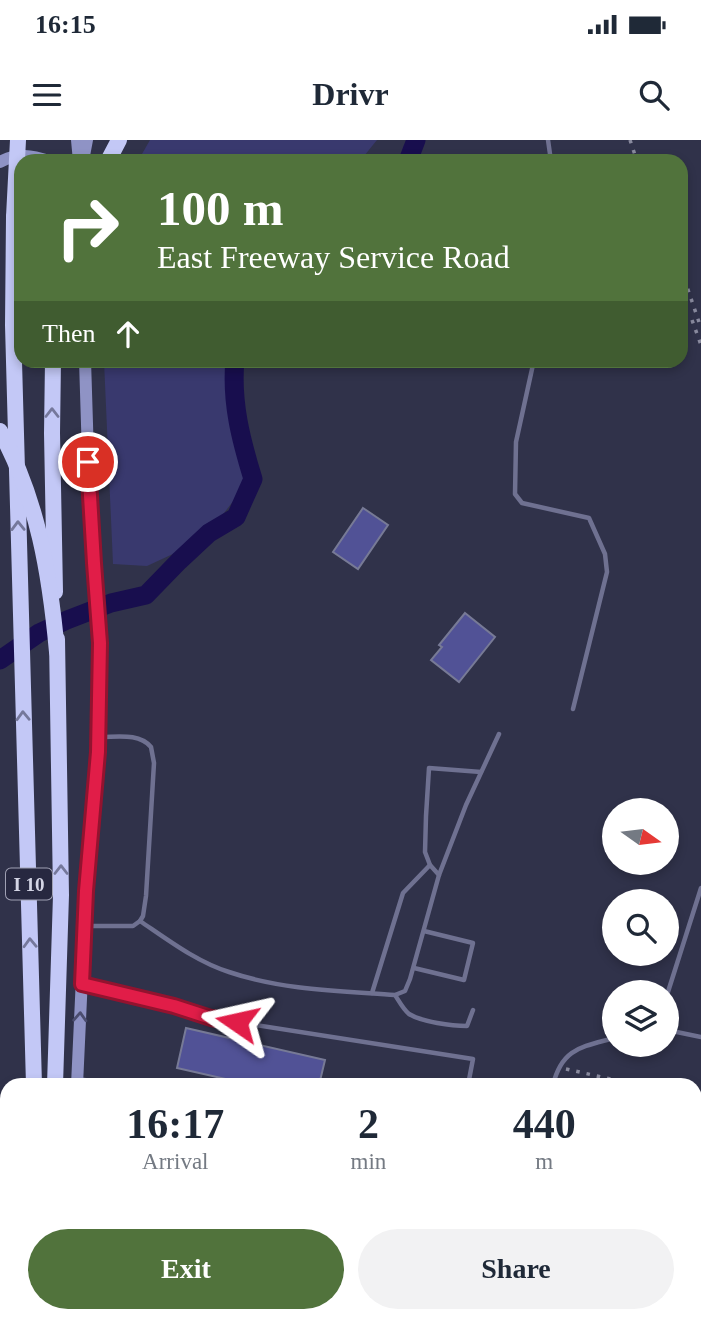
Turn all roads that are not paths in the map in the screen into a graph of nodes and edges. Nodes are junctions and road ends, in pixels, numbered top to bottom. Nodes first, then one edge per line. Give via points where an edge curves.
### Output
1 (14, 217) edge
2 (14, 363) edge
3 (14, 368) edge
4 (53, 368) edge
5 (85, 368) edge
6 (532, 368) edge
7 (0, 430) edge
8 (57, 652) junction
9 (573, 709) dead end
10 (499, 734) dead end
11 (98, 737) junction
12 (482, 772) junction
13 (430, 866) junction
14 (439, 875) junction
15 (701, 888) edge
16 (140, 921) junction
17 (85, 926) junction
18 (424, 931) junction
19 (414, 968) junction
20 (672, 980) edge
21 (82, 984) junction
22 (372, 993) junction
23 (395, 995) junction
24 (472, 1010) dead end
25 (679, 1032) edge
26 (701, 1037) edge
27 (602, 1041) edge
28 (34, 1078) edge
29 (55, 1078) edge
30 (77, 1078) edge
31 (469, 1078) edge
32 (555, 1078) edge

2 -> 1 highway, I 10, bridge
28 -> 3 highway, I 10, bridge
8 -> 4 highway, bridge
5 - 11 main road via 100,643
6 - 9 lane via 516,442 515,494 522,503 589,519 606,554 607,572
7 - 8 highway, bridge via 40,533
29 -> 8 highway via 61,895
10 - 12 lane
11 - 16 lane via 135,737 151,747 154,755 146,896
11 - 17 main road
12 - 13 lane via 429,768 425,852
12 - 14 lane
13 - 14 lane
13 - 22 lane via 403,892
14 - 18 lane
15 - 20 lane
16 - 17 lane via 133,926
16 - 22 lane via 228,972 295,987
17 - 21 main road
18 - 19 lane
18 - 19 lane via 473,943 464,980
19 - 23 lane via 405,991
30 -> 21 main road
21 - 31 lane via 211,1018 473,1059
22 - 23 lane
23 - 24 lane via 411,1015 457,1026 467,1026
25 - 26 lane
27 - 32 lane via 570,1053

